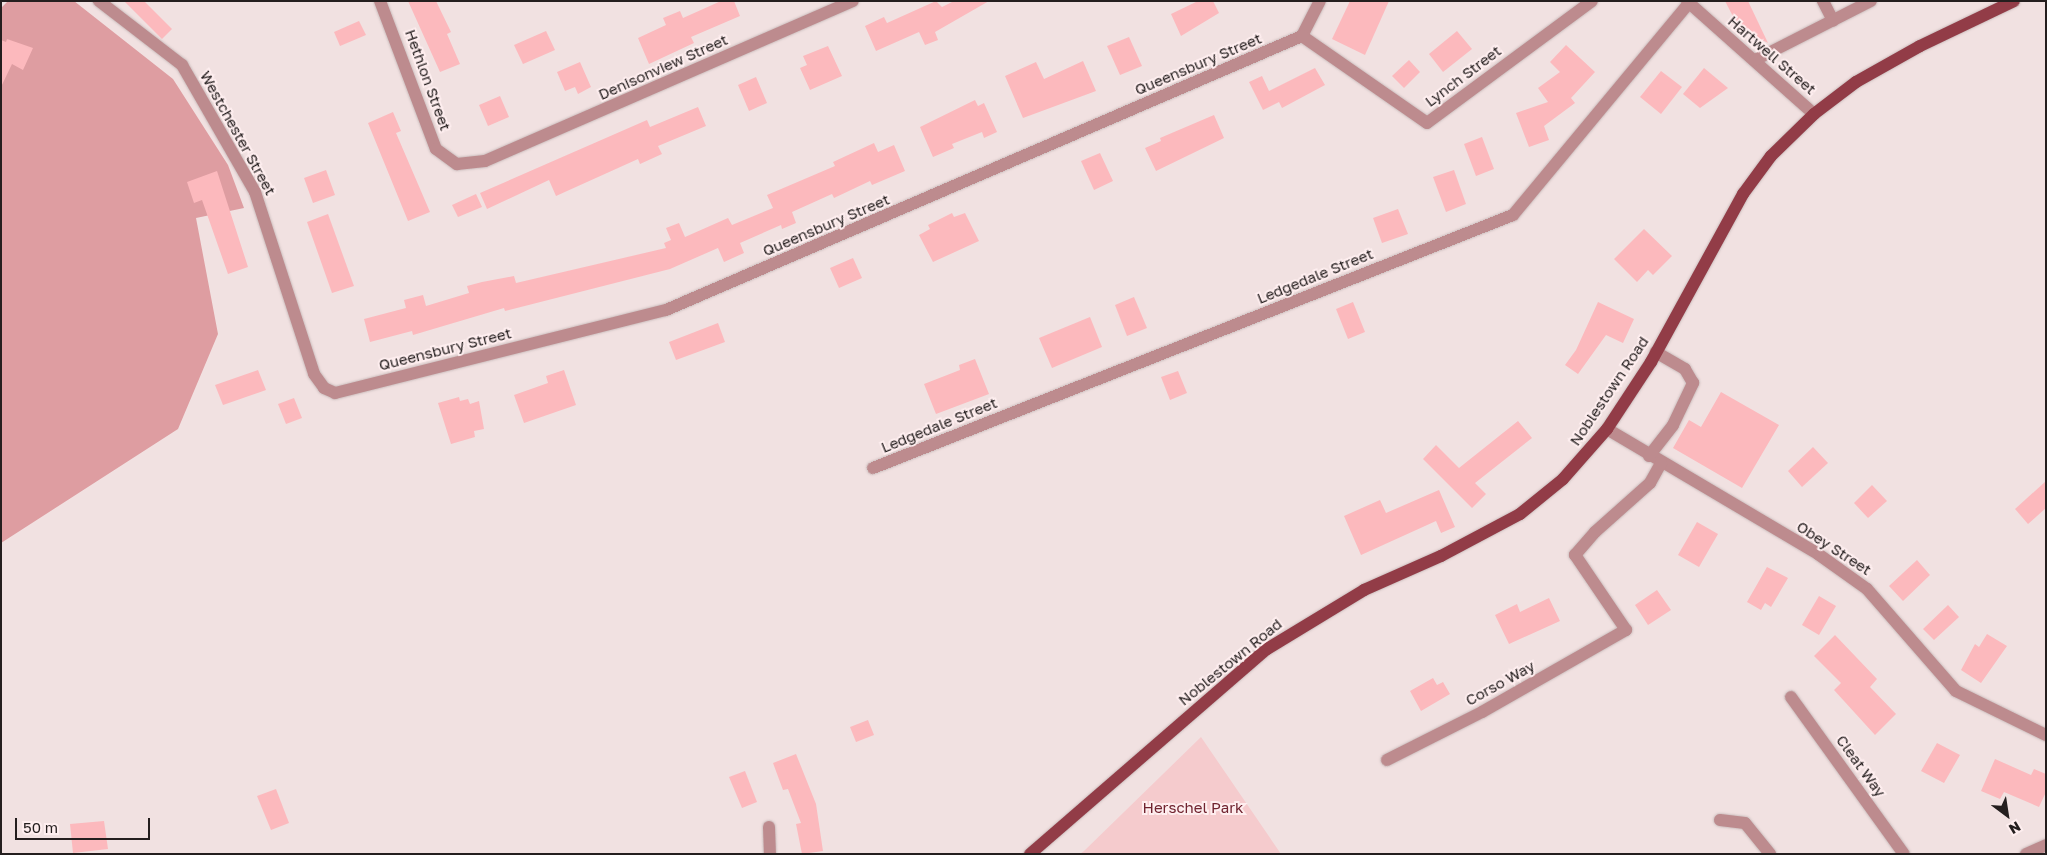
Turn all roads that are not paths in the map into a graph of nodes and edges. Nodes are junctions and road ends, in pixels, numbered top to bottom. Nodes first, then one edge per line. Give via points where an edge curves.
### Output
1 (99, 1) edge
2 (380, 1) edge
3 (853, 1) edge
4 (1320, 1) edge
5 (1592, 1) edge
6 (1823, 1) edge
7 (1871, 1) edge
8 (2014, 1) edge
9 (1688, 2) edge
10 (1833, 21) junction
11 (1302, 36) junction
12 (1756, 60) junction
13 (1814, 114) junction
14 (485, 161) joint
15 (1656, 352) junction
16 (314, 374) joint
17 (1607, 429) junction
18 (1649, 456) junction
19 (1661, 463) junction
20 (873, 468) dead end
21 (1791, 697) dead end
22 (2046, 735) edge
23 (1387, 760) dead end
24 (1720, 820) dead end
25 (769, 827) dead end
26 (2046, 845) edge
27 (770, 854) edge
28 (1030, 854) edge
29 (1770, 854) edge
30 (1904, 854) edge
31 (2026, 854) edge

1 - 16 street, Westchester Street via 182,65 187,73 255,192
2 - 14 street, Hethlon Street via 436,149 457,164
3 - 14 street, Denisonview Street
4 - 11 street
5 - 11 street, Lynch Street via 1427,123
6 - 10 street
7 - 10 street
8 - 13 main road, Noblestown Road via 1920,46 1856,82
9 - 12 street, Hartwell Street
9 - 20 street, Ledgedale Street via 1513,215
10 - 12 street
11 - 16 street, Queensbury Street via 666,310 335,393 324,388
12 - 13 street, Hartwell Street
13 - 15 main road, Noblestown Road via 1771,156 1743,194
15 - 17 main road, Noblestown Road
15 - 18 street via 1685,369 1693,383 1673,425
17 - 18 street, Obey Street
17 - 28 main road, Noblestown Road via 1563,479 1520,514 1441,556 1364,590 1267,649
18 - 19 street, Obey Street
19 - 22 street, Obey Street via 1818,554 1868,589 1956,691
19 - 23 street, Corso Way via 1650,483 1594,532 1575,555 1626,630 1482,712
21 - 30 street, Cleat Way
24 - 29 street via 1745,823
25 - 27 street
26 - 31 street

